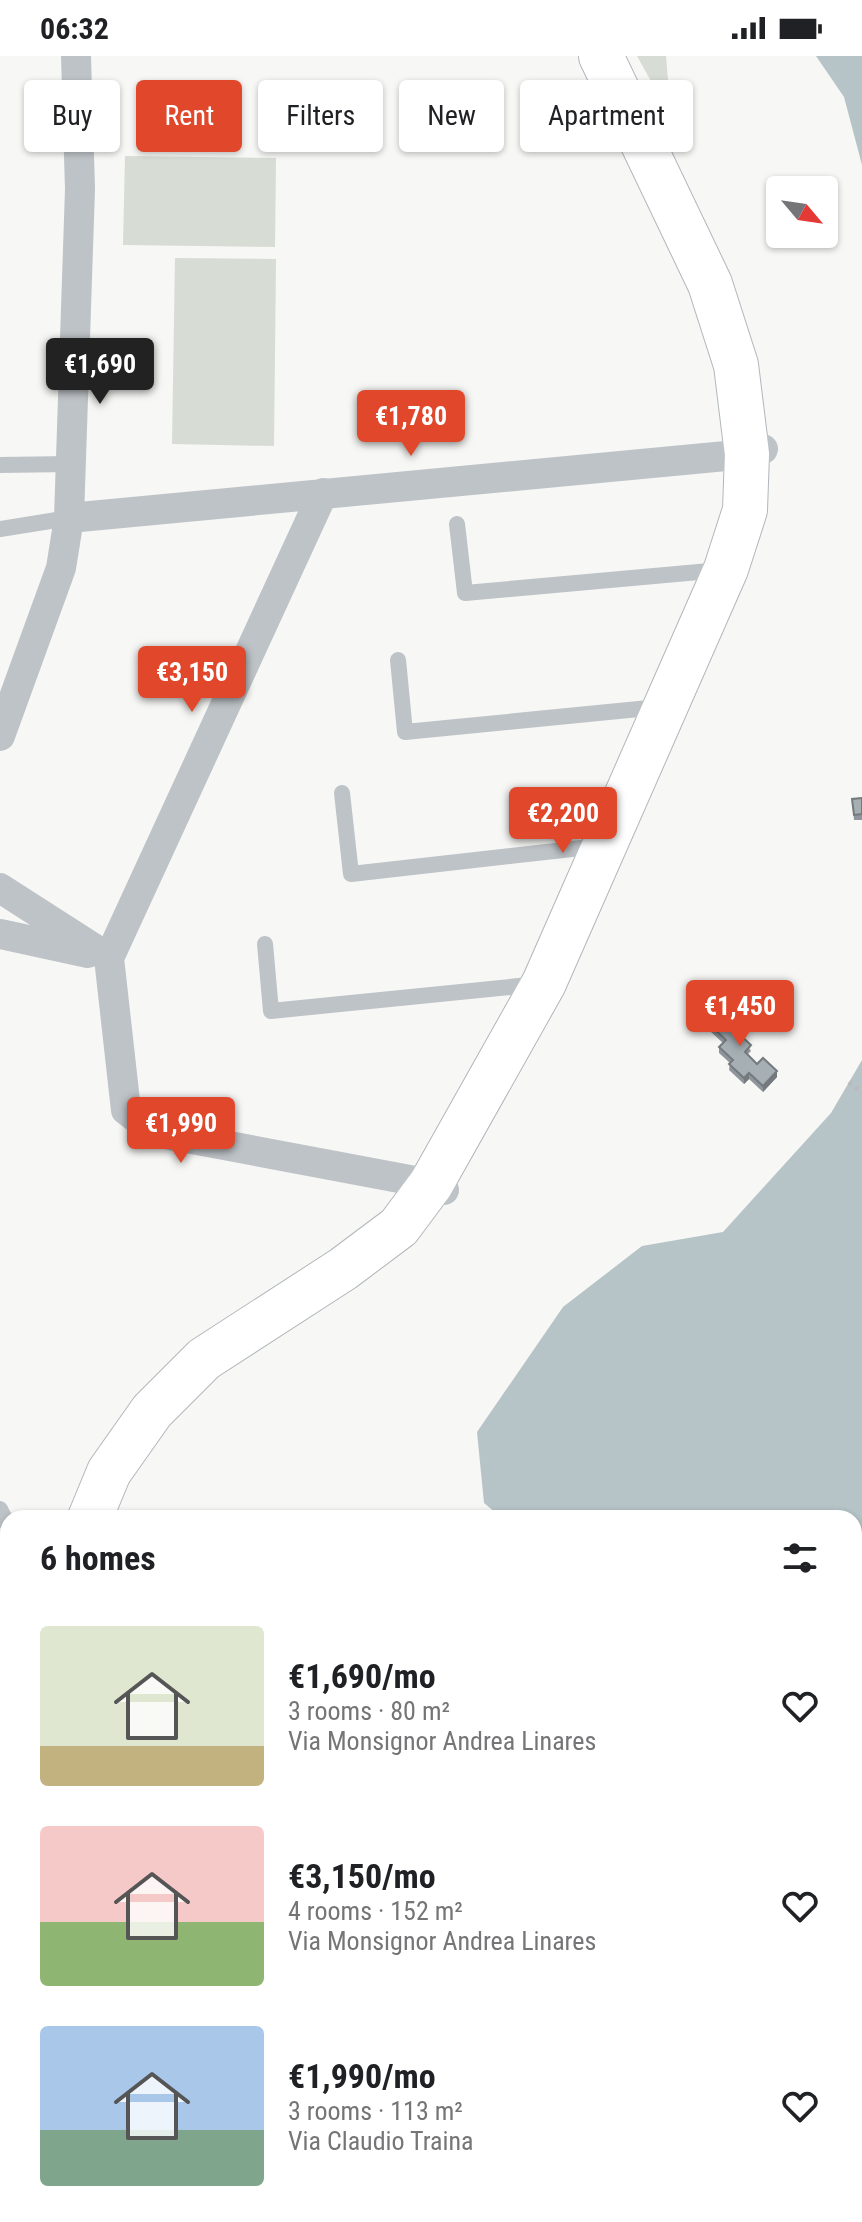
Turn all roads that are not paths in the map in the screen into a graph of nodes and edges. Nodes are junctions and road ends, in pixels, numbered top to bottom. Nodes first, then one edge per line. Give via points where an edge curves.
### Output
1 (76, 56) edge
2 (601, 56) edge
3 (755, 451) junction
4 (71, 464) junction
5 (0, 465) edge
6 (323, 493) junction
7 (69, 518) junction
8 (457, 524) dead end
9 (0, 529) edge
10 (726, 569) junction
11 (398, 660) dead end
12 (665, 706) junction
13 (0, 736) edge
14 (342, 793) dead end
15 (605, 845) junction
16 (0, 888) edge
17 (0, 934) edge
18 (265, 944) dead end
19 (109, 958) junction
20 (544, 983) junction
21 (437, 1187) junction
22 (93, 1510) edge

1 - 4 street via 80,189
2 - 3 street via 710,284 736,365
3 - 6 street
3 - 10 street via 745,510
4 - 5 lane
4 - 7 street
6 - 7 street
6 - 19 street
7 - 9 lane
7 - 13 street via 61,568
8 - 10 lane via 465,593
10 - 12 street
11 - 12 lane via 405,732
12 - 15 street
14 - 15 lane via 351,874
15 - 20 street
16 - 19 street
17 - 19 street
18 - 20 lane via 271,1011
19 - 21 street via 126,1110 155,1132
20 - 21 street
21 - 22 street via 399,1227 343,1269 204,1359 152,1411 109,1472

